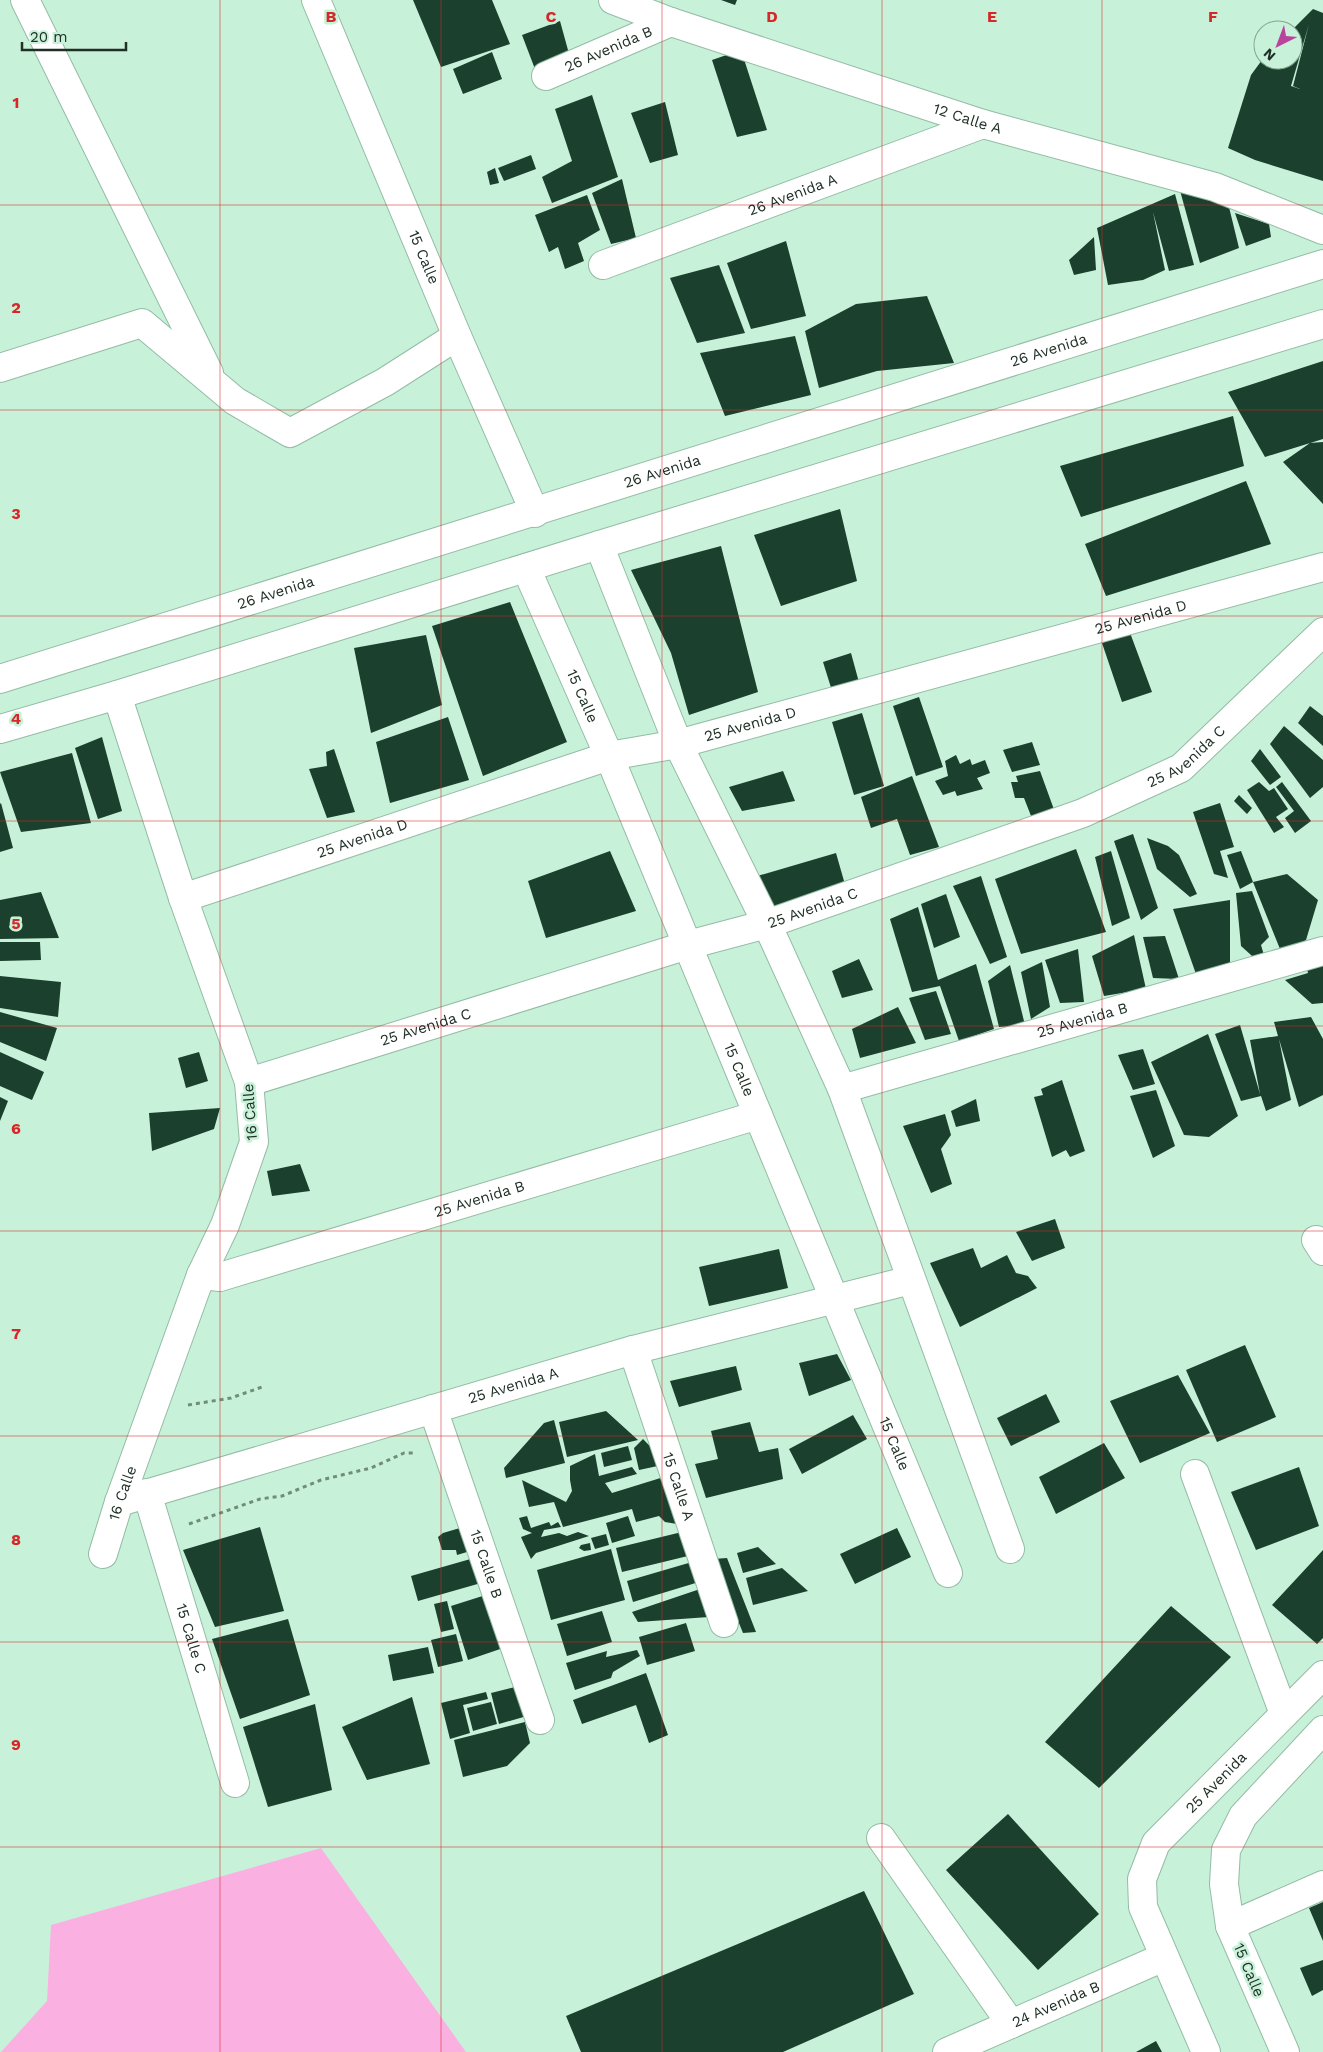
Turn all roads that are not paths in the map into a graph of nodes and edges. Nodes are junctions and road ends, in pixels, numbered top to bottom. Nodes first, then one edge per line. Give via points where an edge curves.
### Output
1 (25, 0) edge
2 (316, 0) edge
3 (613, 0) edge
4 (671, 22) junction
5 (546, 76) dead end
6 (983, 124) junction
7 (1323, 230) edge
8 (1323, 264) edge
9 (603, 265) dead end
10 (1323, 324) edge
11 (457, 336) junction
12 (0, 368) edge
13 (214, 384) junction
14 (535, 513) junction
15 (599, 545) junction
16 (1323, 566) edge
17 (526, 568) junction
18 (1323, 632) edge
19 (0, 679) edge
20 (117, 696) junction
21 (0, 729) edge
22 (678, 744) junction
23 (609, 756) junction
24 (183, 898) junction
25 (768, 924) junction
26 (688, 946) junction
27 (1323, 951) edge
28 (249, 1082) junction
29 (842, 1090) junction
30 (758, 1115) junction
31 (200, 1276) junction
32 (911, 1280) junction
33 (834, 1299) junction
34 (632, 1350) junction
35 (433, 1409) junction
36 (1195, 1474) dead end
37 (147, 1493) junction
38 (118, 1502) junction
39 (1010, 1549) dead end
40 (103, 1554) dead end
41 (948, 1573) dead end
42 (724, 1623) dead end
43 (1323, 1675) edge
44 (1284, 1714) junction
45 (540, 1720) dead end
46 (1323, 1730) edge
47 (236, 1783) dead end
48 (881, 1838) dead end
49 (1323, 1885) edge
50 (1230, 1926) junction
51 (1164, 1957) junction
52 (1011, 2024) junction
53 (962, 2049) edge
54 (1206, 2052) edge
55 (1285, 2052) edge

1 - 13 street
2 - 11 street, 15 Calle
3 - 4 street, 12 Calle A
4 - 5 street, 26 Avenida B
4 - 6 street, 12 Calle A
6 - 7 street, 12 Calle A via 1215,188
6 - 9 street, 26 Avenida A
8 - 14 street, 26 Avenida
10 - 15 street
11 - 13 street via 385,382 290,433 235,401
11 - 14 street, 15 Calle
12 - 13 street via 142,323
14 - 19 street, 26 Avenida
15 - 17 street
15 - 22 street
16 - 22 street, 25 Avenida D
17 - 20 street
17 - 23 street, 15 Calle
18 - 25 street, 25 Avenida C via 1181,768 1083,813
20 - 21 street
20 - 24 street, 16 Calle
22 - 23 street, 25 Avenida D
22 - 25 street
23 - 24 street, 25 Avenida D
23 - 26 street, 15 Calle
24 - 28 street, 16 Calle
25 - 26 street, 25 Avenida C
25 - 29 street
26 - 28 street, 25 Avenida C
26 - 30 street, 15 Calle
27 - 29 street, 25 Avenida B
28 - 31 street, 16 Calle via 254,1142 225,1225
29 - 32 street
30 - 31 street, 25 Avenida B via 220,1277
30 - 33 street, 15 Calle
31 - 38 street, 16 Calle
32 - 33 street, 25 Avenida A
32 - 39 street
33 - 34 street, 25 Avenida A
33 - 41 street, 15 Calle
34 - 35 street, 25 Avenida A
34 - 42 street, 15 Calle A
35 - 37 street, 25 Avenida A
35 - 45 street, 15 Calle B
36 - 44 street
37 - 38 street, 25 Avenida A
37 - 47 street, 15 Calle C
38 - 40 street, 16 Calle
43 - 44 street, 25 Avenida
44 - 51 street, 25 Avenida via 1156,1842 1142,1880 1142,1907
46 - 50 street, 15 Calle via 1243,1816 1226,1850 1224,1884
48 - 52 street
49 - 50 street
50 - 55 street, 15 Calle
51 - 52 street, 24 Avenida B
51 - 54 street
52 - 53 street, 24 Avenida B

